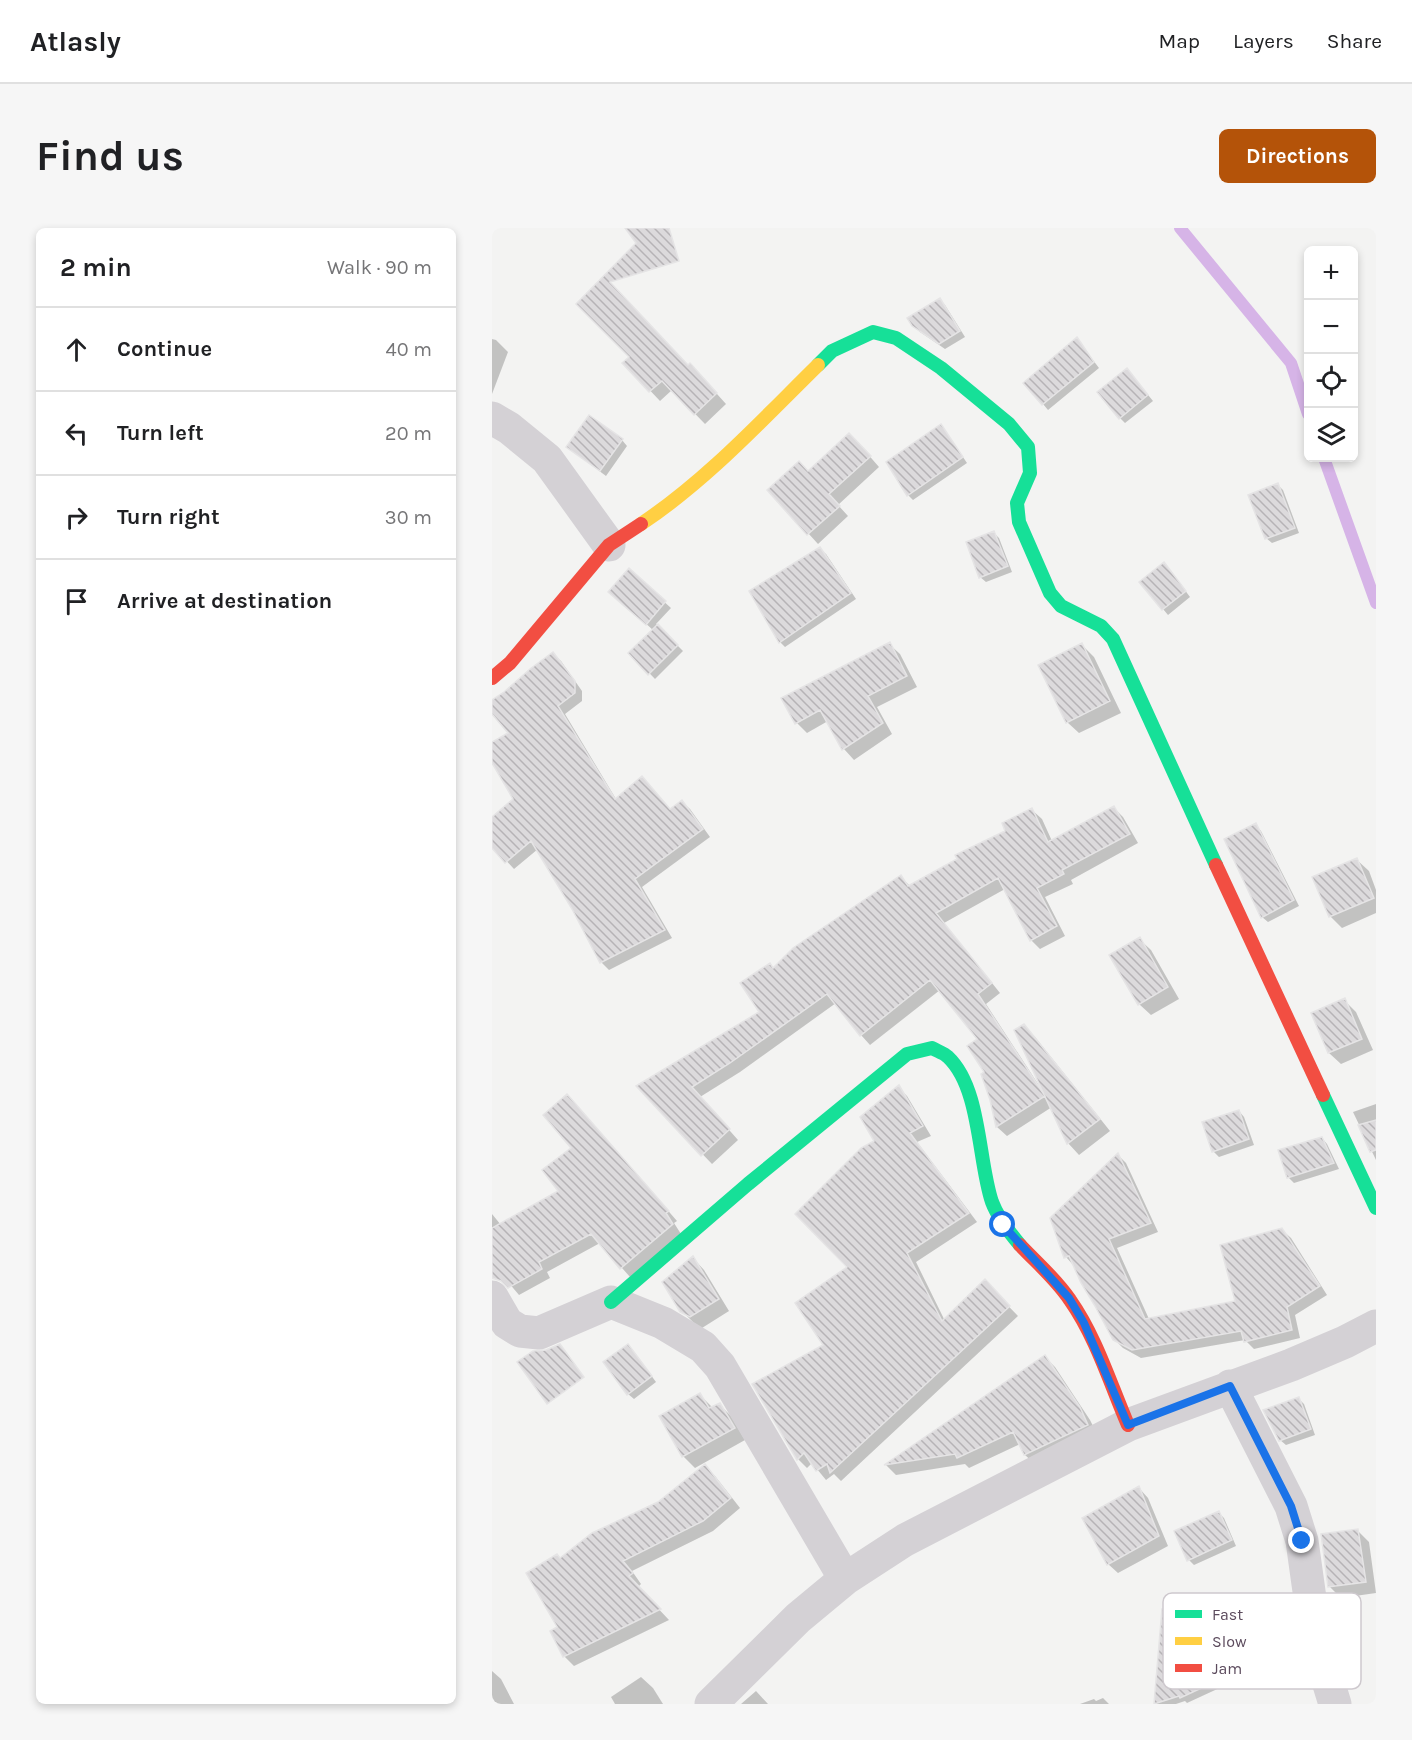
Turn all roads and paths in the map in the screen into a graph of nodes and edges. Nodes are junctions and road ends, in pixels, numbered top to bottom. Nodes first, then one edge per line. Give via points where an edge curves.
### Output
1 (492, 418) edge
2 (609, 545) junction
3 (492, 678) edge
4 (1376, 1208) edge
5 (492, 1297) edge
6 (611, 1302) junction
7 (1376, 1326) edge
8 (1230, 1386) junction
9 (1128, 1425) junction
10 (845, 1579) junction
11 (1310, 1593) edge
12 (1331, 1689) edge
13 (711, 1704) edge
14 (1335, 1704) edge

1 - 2 street via 547,459
2 - 3 street via 510,663
2 - 4 street via 670,505 832,351 873,332 896,338 941,368 1009,424 1028,447 1030,473 1017,503 1019,522 1050,593 1061,606 1101,626 1113,639
5 - 6 street via 507,1323 519,1331 539,1334
6 - 9 street via 907,1054 932,1048 949,1058 963,1078 993,1202 1003,1225 1069,1298 1084,1323
6 - 10 street via 663,1323 703,1347 720,1366
7 - 8 street via 1302,1360
8 - 9 street
8 - 11 street via 1291,1506 1302,1541
9 - 10 street via 905,1540
10 - 13 street via 798,1618
12 - 14 street

